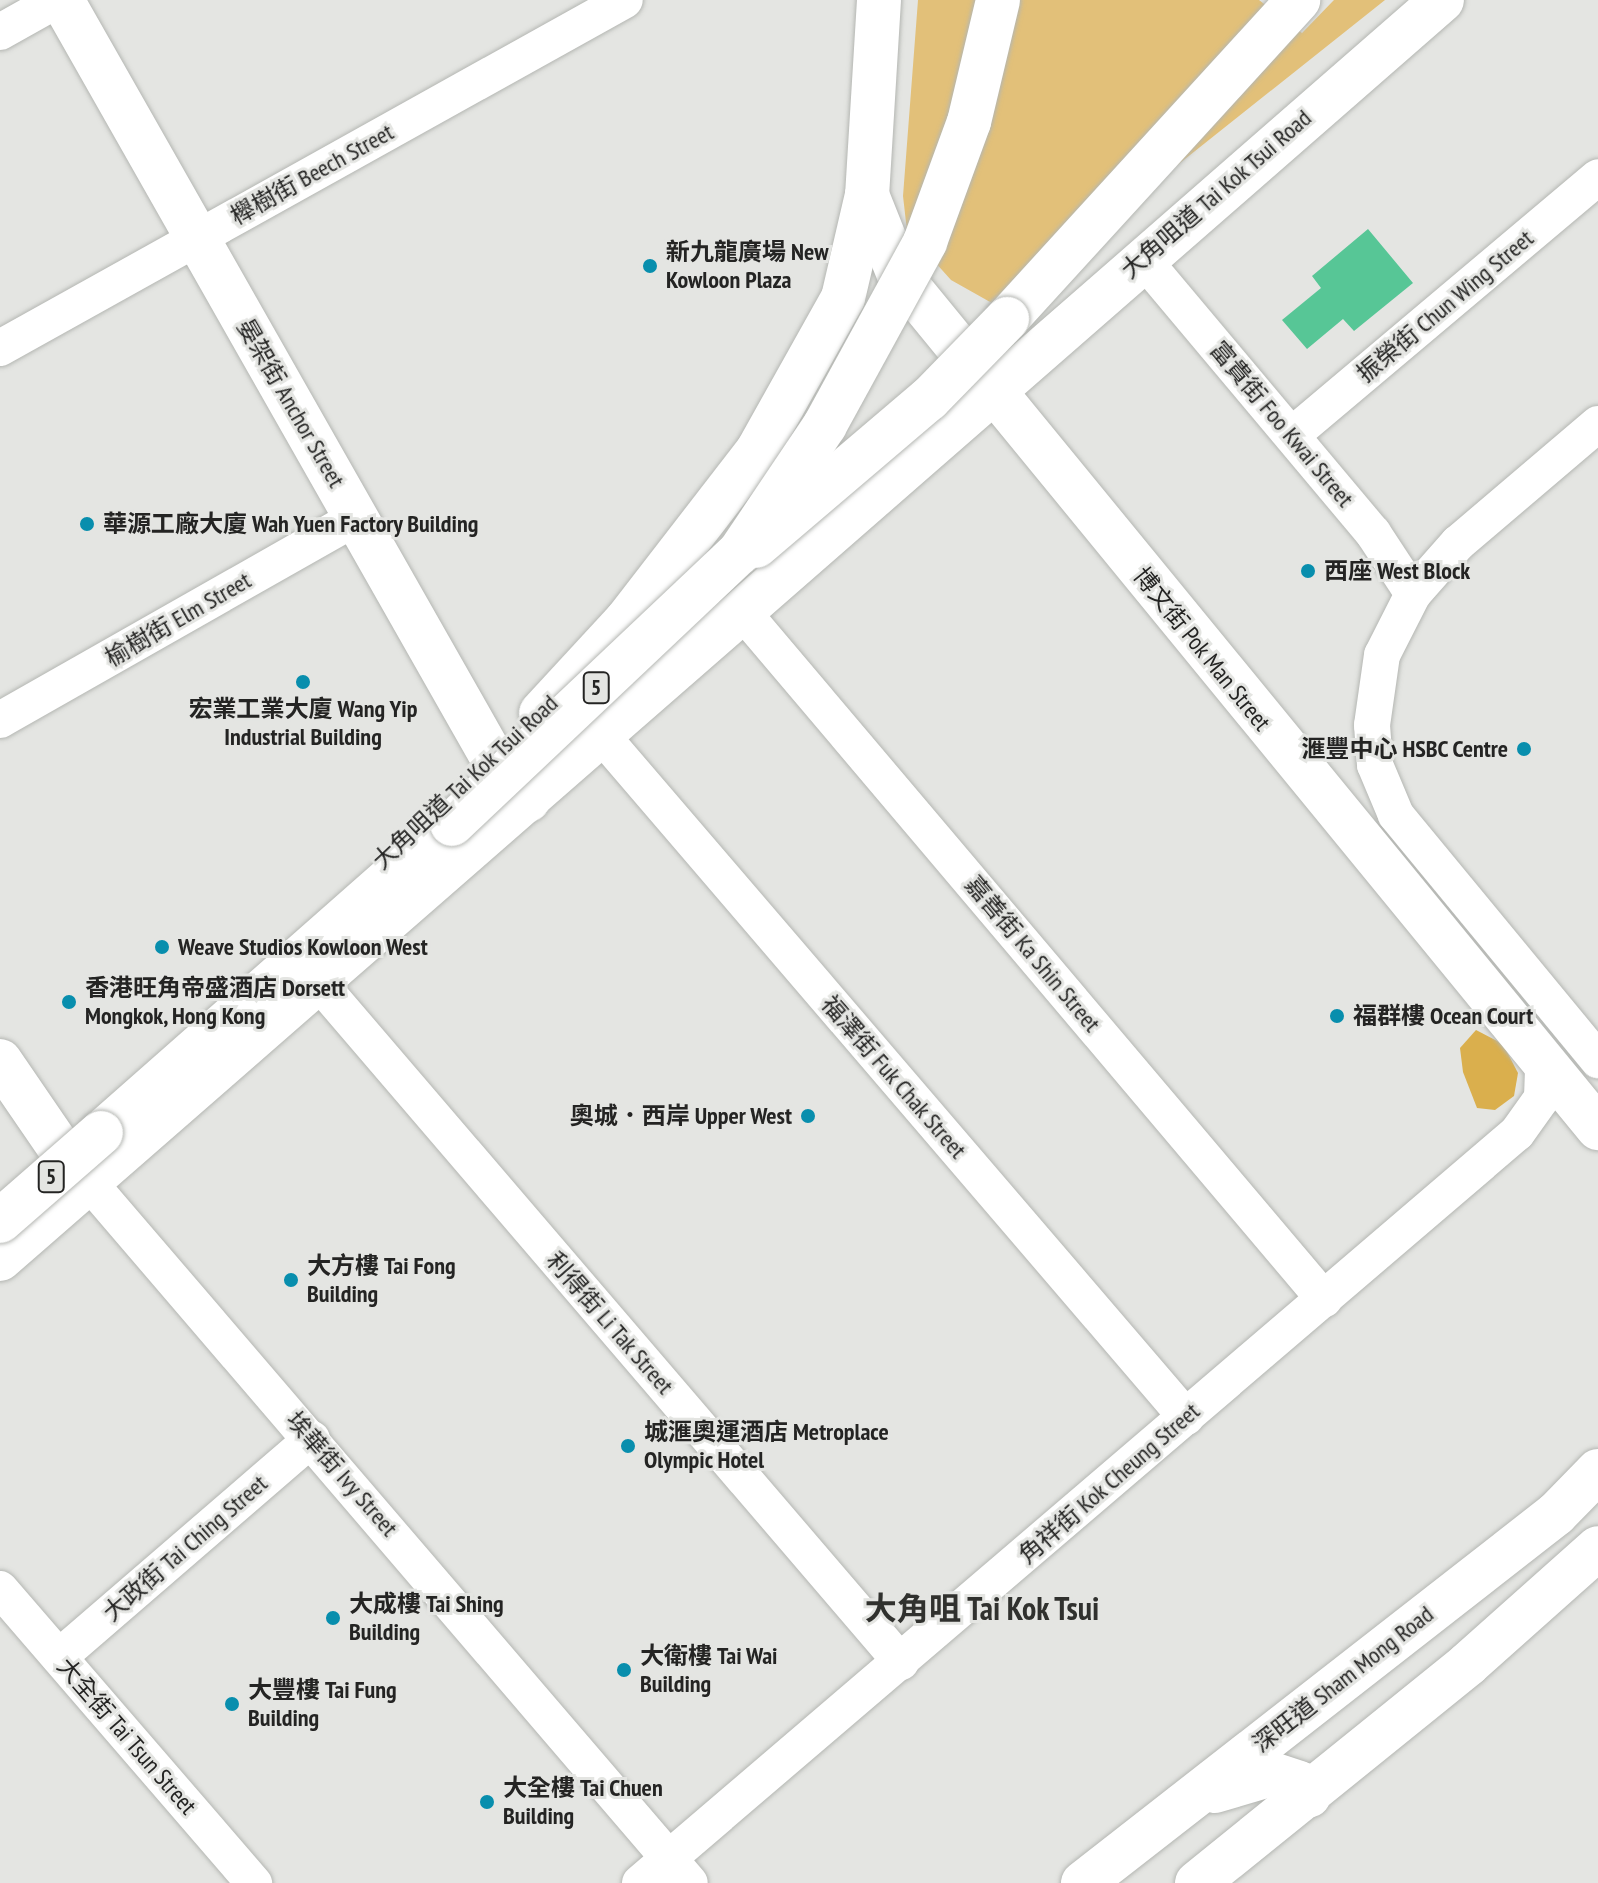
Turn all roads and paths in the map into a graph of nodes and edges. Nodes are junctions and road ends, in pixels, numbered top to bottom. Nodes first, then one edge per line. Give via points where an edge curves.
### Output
1 (60, 0) edge
2 (625, 0) edge
3 (998, 0) edge
4 (1442, 0) edge
5 (879, 1) edge
6 (1291, 10) edge
7 (0, 32) edge
8 (1598, 177) edge
9 (867, 195) junction
10 (196, 238) junction
11 (1143, 259) junction
12 (0, 348) edge
13 (991, 390) junction
14 (1598, 424) edge
15 (1292, 435) junction
16 (356, 518) junction
17 (739, 553) junction
18 (1413, 594) junction
19 (741, 610) junction
20 (0, 720) edge
21 (603, 737) junction
22 (493, 759) junction
23 (528, 800) junction
24 (320, 984) junction
25 (1598, 1060) edge
26 (0, 1061) edge
27 (1543, 1063) junction
28 (1598, 1128) edge
29 (75, 1166) junction
30 (0, 1204) edge
31 (0, 1221) edge
32 (0, 1259) edge
33 (1324, 1299) junction
34 (1186, 1417) junction
35 (312, 1439) junction
36 (1598, 1471) edge
37 (1598, 1548) edge
38 (0, 1589) edge
39 (59, 1657) junction
40 (901, 1662) junction
41 (1197, 1796) junction
42 (1309, 1796) junction
43 (680, 1870) edge
44 (254, 1883) edge
45 (640, 1883) edge
46 (1083, 1883) edge
47 (1197, 1883) edge

1 - 7 street
1 - 10 main road, 晏架街 Anchor Street
2 - 10 street, 櫸樹街 Beech Street
3 - 17 main road, 5, bridge via 961,147 895,306
4 - 11 main road, 大角咀道 Tai Kok Tsui Road
5 - 9 main road, 大角咀道 Tai Kok Tsui Road
6 - 17 main road, bridge via 1127,195 929,399 757,546
8 - 15 street, 振榮街 Chun Wing Street
9 - 13 main road, 大角咀道 Tai Kok Tsui Road via 899,275
9 - 22 main road, 大角咀道 Tai Kok Tsui Road via 843,298 758,450 606,645
10 - 12 street, 櫸樹街 Beech Street
10 - 16 main road, 晏架街 Anchor Street
11 - 13 main road, 大角咀道 Tai Kok Tsui Road
11 - 15 street, 富貴街 Foo Kwai Street
13 - 19 main road, 大角咀道 Tai Kok Tsui Road
13 - 27 main road, 博文街 Pok Man Street
14 - 18 street via 1458,543
15 - 18 street, 富貴街 Foo Kwai Street
16 - 20 street, 榆樹街 Elm Street
16 - 22 main road, 晏架街 Anchor Street
17 - 31 main road, 5, bridge via 452,824
18 - 25 street via 1382,655 1372,725 1383,793 1412,837
19 - 21 main road, 大角咀道 Tai Kok Tsui Road
19 - 33 street, 嘉善街 Ka Shin Street
21 - 23 main road, 大角咀道 Tai Kok Tsui Road
21 - 34 street, 福澤街 Fuk Chak Street
22 - 23 main road, 晏架街 Anchor Street
22 - 29 main road, 大角咀道 Tai Kok Tsui Road
23 - 24 main road, 大角咀道 Tai Kok Tsui Road
24 - 29 main road, 大角咀道 Tai Kok Tsui Road
24 - 40 street, 利得街 Li Tak Street
26 - 29 main road, 埃華街 Ivy Street
27 - 28 main road, 博文街 Pok Man Street
27 - 33 street, 角祥街 Kok Cheung Street via 1542,1098 1533,1118
29 - 30 main road, 大角咀道 Tai Kok Tsui Road
29 - 32 main road, 大角咀道 Tai Kok Tsui Road
29 - 35 street, 埃華街 Ivy Street
33 - 34 street, 角祥街 Kok Cheung Street
34 - 40 street, 角祥街 Kok Cheung Street
35 - 39 street, 大政街 Tai Ching Street
35 - 43 street, 埃華街 Ivy Street
36 - 41 main road, 深旺道 Sham Mong Road via 1556,1514
37 - 42 main road
38 - 39 street, 大全街 Tai Tsun Street
39 - 44 street, 大全街 Tai Tsun Street
40 - 43 street, 角祥街 Kok Cheung Street
41 - 42 main road via 1272,1774 1299,1783
41 - 46 main road, 深旺道 Sham Mong Road
42 - 47 main road
43 - 45 street, 角祥街 Kok Cheung Street

